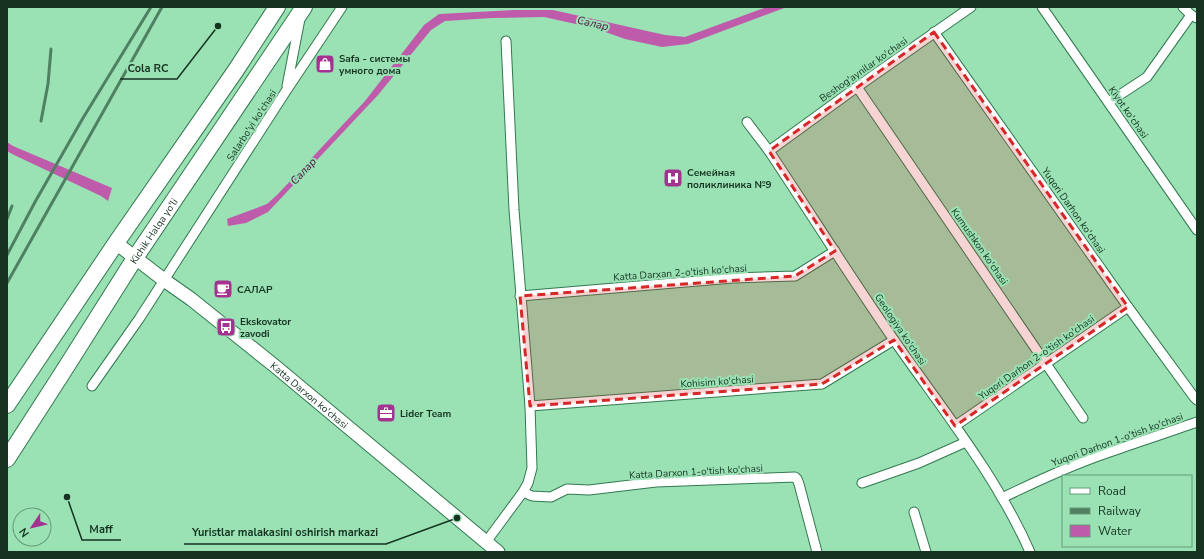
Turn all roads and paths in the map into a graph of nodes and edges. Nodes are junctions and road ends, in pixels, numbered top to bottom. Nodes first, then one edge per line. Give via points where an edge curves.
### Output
1 (278, 7) edge
2 (342, 7) edge
3 (971, 7) edge
4 (1042, 7) edge
5 (1183, 7) edge
6 (303, 9) edge
7 (1194, 16) edge
8 (934, 32) junction
9 (506, 41) dead end
10 (857, 87) junction
11 (286, 91) junction
12 (1109, 102) junction
13 (747, 122) dead end
14 (769, 151) junction
15 (1197, 230) edge
16 (116, 243) junction
17 (835, 251) junction
18 (135, 258) junction
19 (164, 280) junction
20 (520, 296) junction
21 (1128, 307) junction
22 (894, 340) junction
23 (1047, 364) junction
24 (92, 386) dead end
25 (1197, 400) edge
26 (7, 405) edge
27 (530, 406) junction
28 (1084, 418) dead end
29 (1197, 422) edge
30 (956, 426) junction
31 (966, 442) junction
32 (7, 459) edge
33 (862, 483) dead end
34 (523, 492) junction
35 (1002, 498) junction
36 (914, 512) dead end
37 (486, 542) junction
38 (498, 552) edge
39 (817, 552) edge
40 (926, 552) edge
41 (1030, 552) edge

1 - 16 highway
2 - 11 street, Salarbo'yi ko'chasi
3 - 8 street, Beshog'aynilar ko'chasi
4 - 12 street, Kiyot ko'chasi
5 - 7 street
6 - 11 street
6 - 18 highway, Kichik Halqa yo'li
7 - 12 street via 1147,77
8 - 10 street, Beshog'aynilar ko'chasi
8 - 21 street, Yuqori Darhon ko'chasi
9 - 20 street
10 - 14 street, Beshog'aynilar ko'chasi
10 - 23 street, Kumushkon ko'chasi
11 - 19 street, Salarbo'yi ko'chasi
12 - 15 street, Kiyot ko'chasi
13 - 14 street, Geologiya ko'chasi
14 - 17 street, Geologiya ko'chasi
16 - 18 main road, Katta Darxon ko'chasi
16 - 26 highway
17 - 20 street, Katta Darxan 2-o'tish ko'chasi via 794,276 733,278
17 - 22 street, Geologiya ko'chasi
18 - 19 main road, Katta Darxon ko'chasi
18 - 32 highway, Kichik Halqa yo'li
19 - 24 street, Salarbo'yi ko'chasi
19 - 37 main road, Katta Darxon ko'chasi via 276,367
20 - 27 street
21 - 23 street, Yuqori Darhon 2-o'tish ko'chasi
21 - 25 street, Yuqori Darhon ko'chasi
22 - 27 street, Kohisim ko'chasi via 822,384
22 - 30 street, Geologiya ko'chasi
23 - 28 street, Kumushkon ko'chasi
23 - 30 street, Yuqori Darhon 2-o'tish ko'chasi
27 - 34 street via 532,468
29 - 35 street, Yuqori Darhon 1-o'tish ko'chasi via 1090,459
30 - 31 street, Geologiya ko'chasi
31 - 33 street via 919,463
31 - 35 street, Geologiya ko'chasi
34 - 37 street
34 - 39 street, Katta Darxon 1-o'tish ko'chasi via 532,496 551,497 567,489 589,490 656,482 795,477
35 - 41 street, Geologiya ko'chasi
36 - 40 street
37 - 38 main road, Katta Darxon ko'chasi

